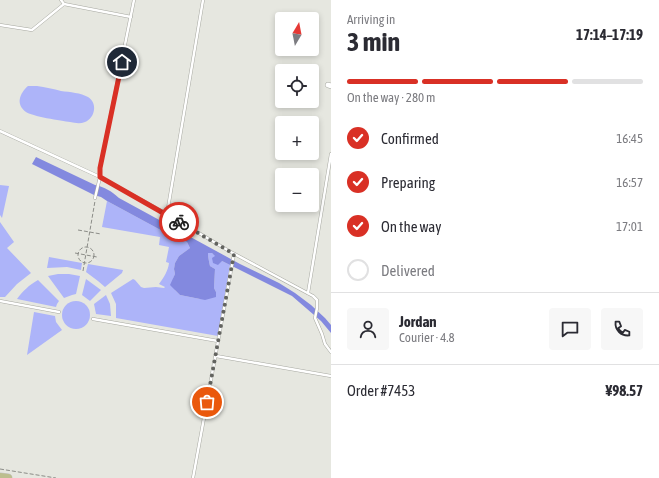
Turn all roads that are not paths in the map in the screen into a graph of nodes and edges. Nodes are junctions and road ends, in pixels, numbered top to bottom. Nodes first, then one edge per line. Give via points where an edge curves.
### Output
1 (61, 0) edge
2 (134, 0) edge
3 (203, 0) edge
4 (64, 4) junction
5 (131, 17) junction
6 (0, 25) edge
7 (0, 131) edge
8 (331, 154) edge
9 (100, 177) junction
10 (95, 198) road end
11 (167, 214) junction
12 (234, 254) junction
13 (308, 293) junction
14 (0, 301) edge
15 (59, 312) dead end
16 (93, 319) dead end
17 (218, 341) junction
18 (331, 352) edge
19 (216, 356) junction
20 (331, 376) edge
21 (0, 477) edge
22 (8, 478) edge
23 (193, 478) edge

1 - 4 lane
2 - 5 lane
3 - 11 lane
4 - 5 lane
4 - 6 lane via 32,30
5 - 9 lane
7 - 9 lane
8 - 13 lane
9 - 10 lane
9 - 11 lane
11 - 12 lane
12 - 13 lane
12 - 17 lane
13 - 18 lane via 317,300 315,318 325,344
14 - 15 lane
16 - 17 lane
17 - 19 lane
19 - 20 lane
19 - 23 lane
21 - 22 main road

